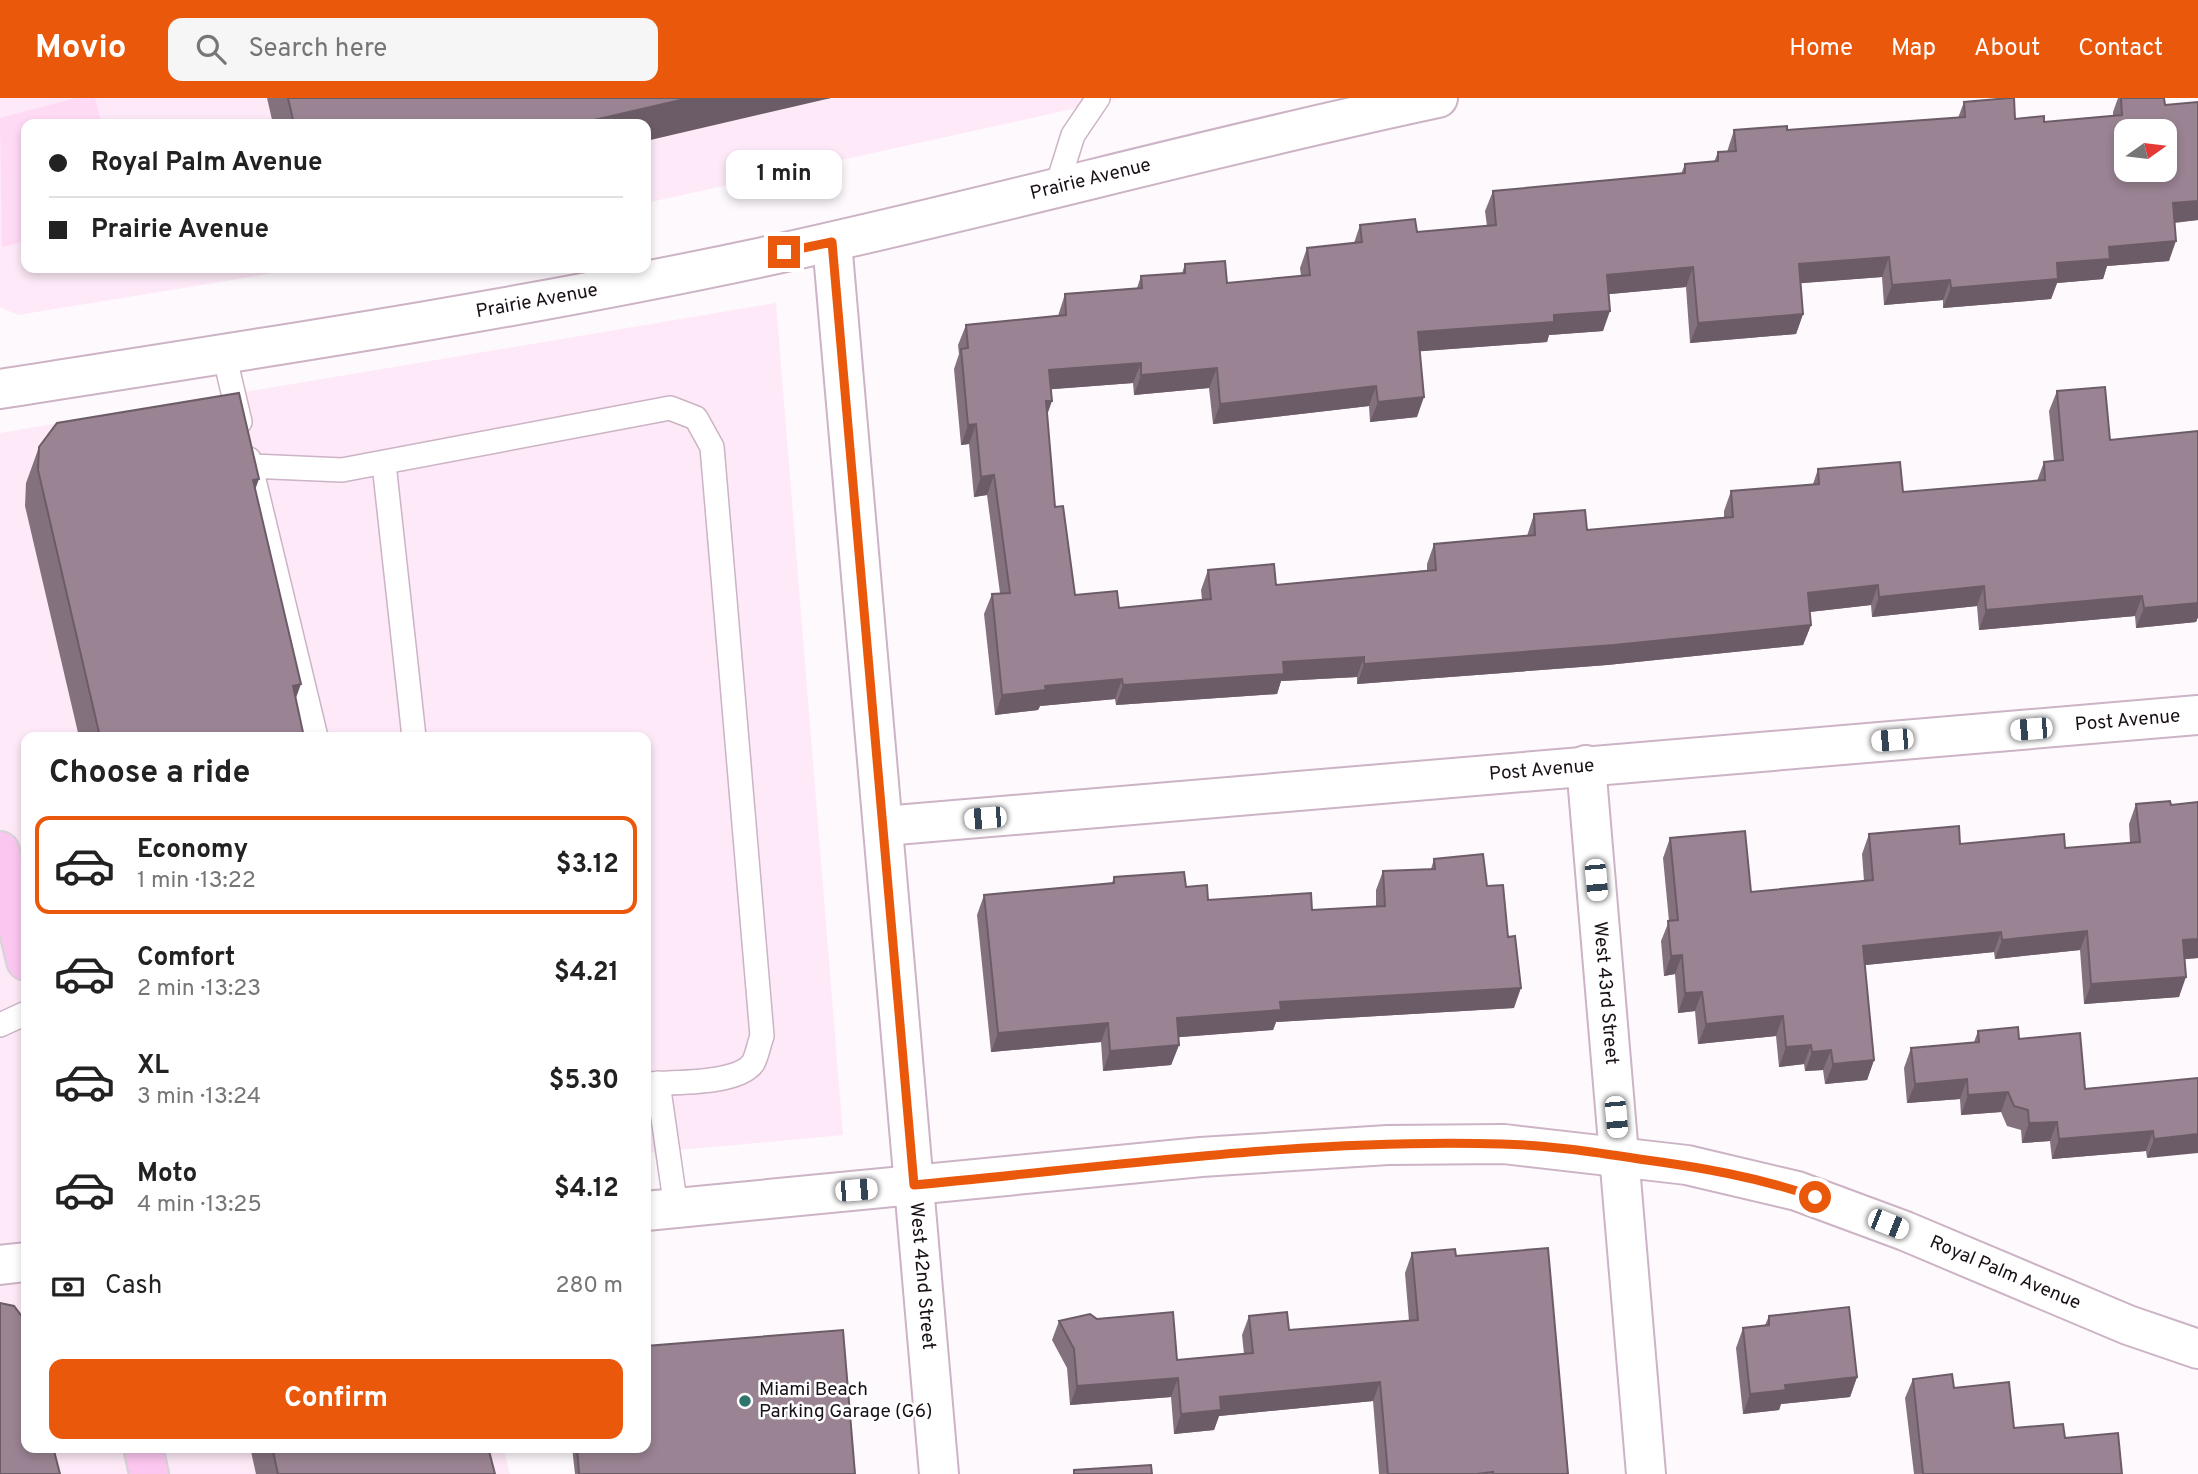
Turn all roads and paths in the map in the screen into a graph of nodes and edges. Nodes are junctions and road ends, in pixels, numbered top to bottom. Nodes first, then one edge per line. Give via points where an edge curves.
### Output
1 (1098, 98) edge
2 (1438, 98) edge
3 (1057, 186) junction
4 (832, 242) junction
5 (224, 354) junction
6 (0, 389) edge
7 (384, 464) junction
8 (251, 466) junction
9 (2198, 715) edge
10 (315, 732) edge
11 (413, 732) edge
12 (1586, 765) junction
13 (884, 826) junction
14 (0, 851) edge
15 (21, 940) edge
16 (21, 1015) edge
17 (0, 1025) edge
18 (652, 1084) edge
19 (1619, 1156) junction
20 (914, 1185) junction
21 (661, 1210) edge
22 (21, 1263) edge
23 (0, 1265) edge
24 (2198, 1349) edge
25 (144, 1453) edge
26 (149, 1474) edge
27 (939, 1474) edge
28 (1646, 1474) edge

1 - 3 lane via 1073,135
2 - 3 street, Prairie Avenue
3 - 4 street, Prairie Avenue
4 - 5 street, Prairie Avenue via 540,300
4 - 13 street, West 42nd Street
5 - 6 street, Prairie Avenue
5 - 8 lane
7 - 8 lane via 342,470
7 - 11 lane
7 - 18 lane via 670,408 696,418 712,447 762,1036 753,1063 738,1074
8 - 10 lane
9 - 12 street, Post Avenue
12 - 13 street, Post Avenue
12 - 19 street, West 43rd Street
13 - 20 street, West 42nd Street
14 - 15 main road
16 - 17 lane
18 - 21 lane
19 - 20 street, Royal Palm Avenue via 1504,1144 1388,1145 1201,1157
19 - 24 street, Royal Palm Avenue via 1723,1172 1797,1191
19 - 28 street, West 43rd Street
20 - 21 street, Royal Palm Avenue
20 - 27 street, West 42nd Street
22 - 23 street
25 - 26 main road

